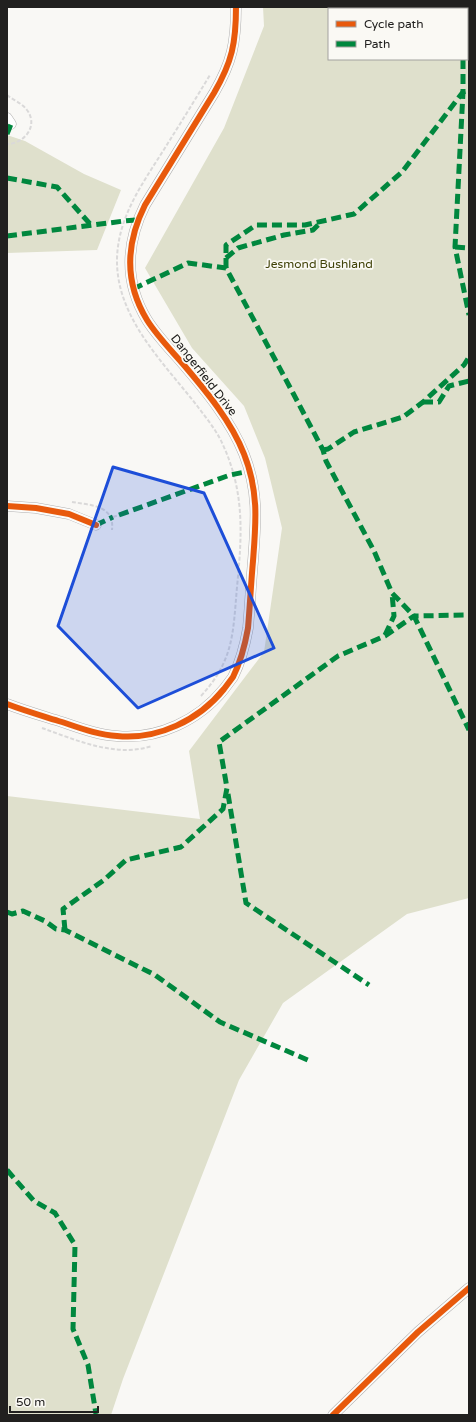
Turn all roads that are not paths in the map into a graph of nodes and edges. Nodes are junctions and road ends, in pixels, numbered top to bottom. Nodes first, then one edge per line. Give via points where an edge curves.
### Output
1 (236, 7) edge
2 (7, 506) edge
3 (96, 525) dead end
4 (7, 704) edge
5 (469, 1288) edge
6 (333, 1415) edge

1 - 4 street, Dangerfield Drive via 231,59 220,83 137,220 130,252 130,268 133,289 147,319 226,419 244,453 250,471 257,516 248,628 240,660 232,678 206,707 171,728 144,736 104,735
2 - 3 street via 69,514
5 - 6 street via 418,1332

